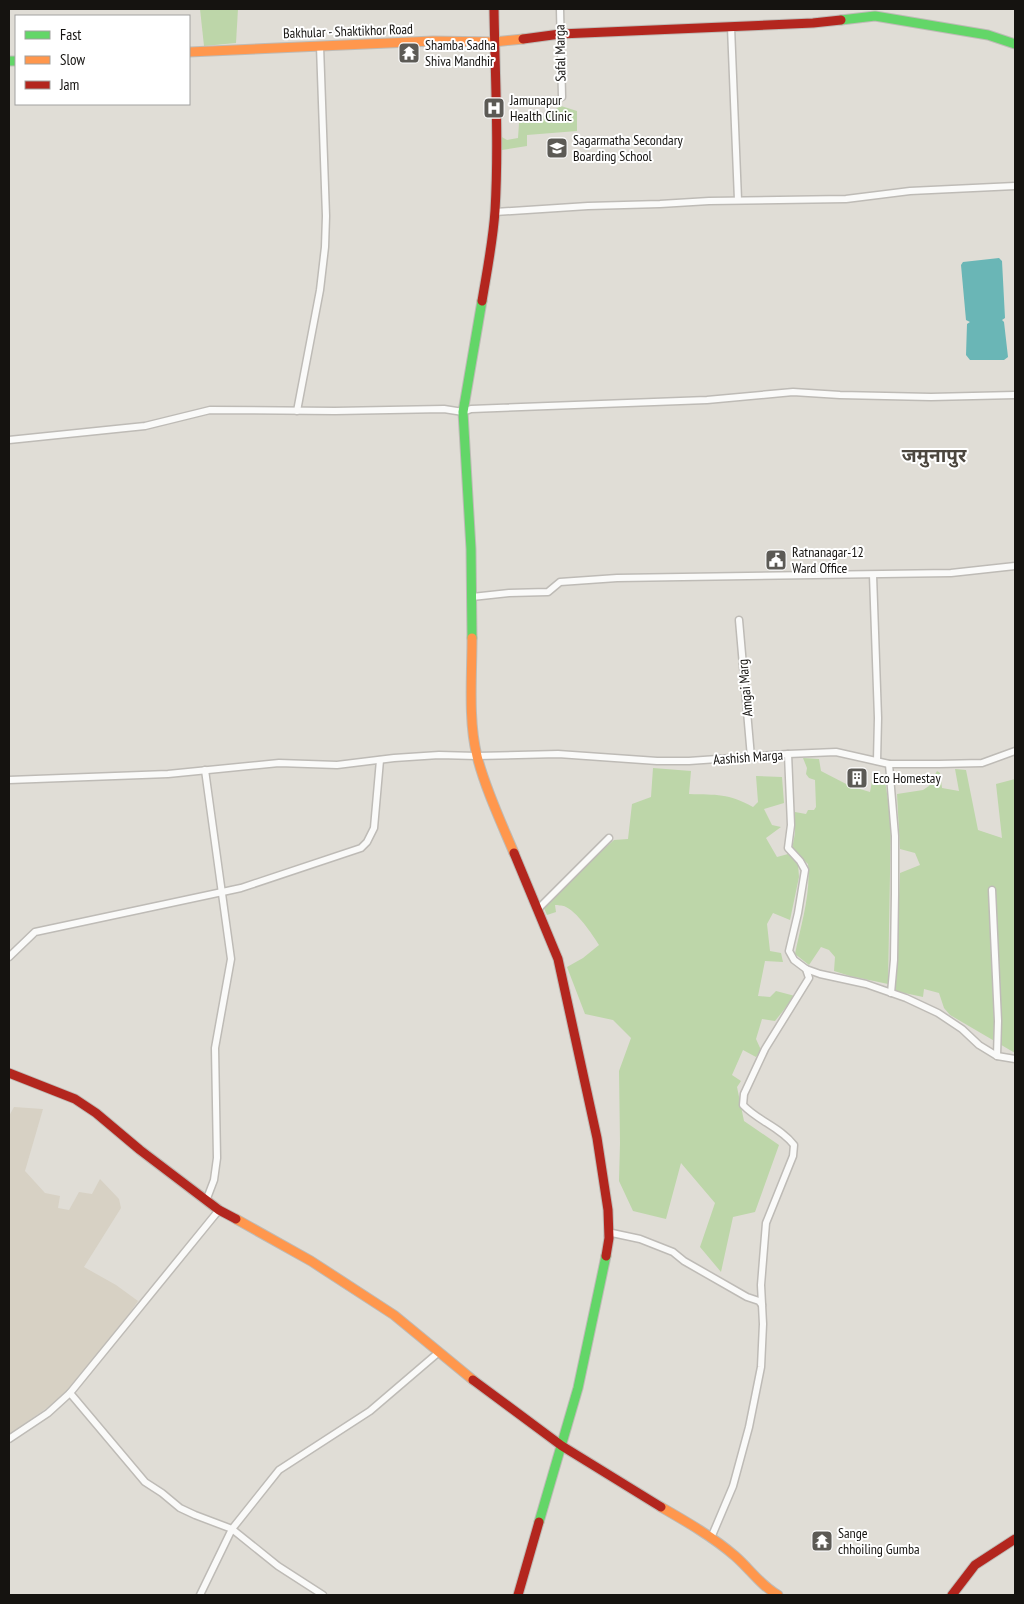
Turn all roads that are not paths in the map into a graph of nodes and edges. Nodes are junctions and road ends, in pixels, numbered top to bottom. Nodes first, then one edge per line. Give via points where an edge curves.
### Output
1 (494, 9) edge
2 (560, 9) edge
3 (731, 27) junction
4 (560, 34) junction
5 (494, 42) junction
6 (1015, 44) edge
7 (320, 46) junction
8 (190, 52) edge
9 (562, 97) dead end
10 (1015, 186) edge
11 (738, 200) junction
12 (495, 212) junction
13 (1015, 395) edge
14 (297, 412) junction
15 (463, 412) junction
16 (9, 440) edge
17 (1015, 566) edge
18 (874, 575) junction
19 (472, 597) junction
20 (739, 620) dead end
21 (1015, 751) edge
22 (788, 754) junction
23 (477, 756) junction
24 (751, 757) junction
25 (380, 760) junction
26 (877, 761) junction
27 (889, 764) junction
28 (205, 770) junction
29 (9, 780) edge
30 (609, 838) dead end
31 (992, 890) dead end
32 (223, 891) junction
33 (538, 909) junction
34 (9, 957) edge
35 (806, 969) junction
36 (892, 993) junction
37 (997, 1056) junction
38 (1015, 1059) edge
39 (9, 1073) edge
40 (206, 1201) junction
41 (219, 1210) junction
42 (608, 1236) junction
43 (762, 1305) junction
44 (439, 1352) junction
45 (70, 1393) junction
46 (9, 1439) edge
47 (562, 1446) junction
48 (232, 1529) junction
49 (711, 1538) junction
50 (1015, 1539) edge
51 (200, 1595) edge
52 (324, 1595) edge
53 (518, 1595) edge
54 (778, 1595) edge
55 (952, 1595) edge

1 - 5 street
2 - 4 street, Safal Marga
3 - 4 street, Bakhular - Shaktikhor Road
3 - 6 street, Bakhular - Shaktikhor Road via 875,16 988,36
3 - 11 street
4 - 5 street, Bakhular - Shaktikhor Road
4 - 9 street, Safal Marga
5 - 7 street, Bakhular - Shaktikhor Road
5 - 12 street
7 - 8 street, Bakhular - Shaktikhor Road
7 - 14 street via 325,247
10 - 11 street via 910,191 846,199
11 - 12 street
12 - 15 street
13 - 15 street via 922,397 793,392 706,400 471,409
14 - 15 street
14 - 16 street via 210,410 145,426
15 - 19 street
17 - 18 street via 951,573
18 - 19 street via 617,578 560,582 548,592
18 - 26 street
19 - 23 street via 472,724
20 - 24 street, Amgai Marg
21 - 27 street, Aashish Marga via 982,763
22 - 24 street, Aashish Marga
22 - 26 street, Aashish Marga via 836,752
22 - 35 street via 791,825 788,848 805,870 789,951 794,960
23 - 24 street, Aashish Marga via 558,754 657,761
23 - 25 street, Aashish Marga via 438,755
23 - 33 street
25 - 28 street, Aashish Marga via 337,765 279,763
25 - 32 street via 374,828 368,842 361,848
26 - 27 street, Aashish Marga
27 - 36 street via 895,894
28 - 29 street, Aashish Marga
28 - 32 street
30 - 33 street
31 - 37 street
32 - 34 street via 35,932
32 - 40 street via 231,959 215,1048 217,1158 214,1180
33 - 42 street via 558,959 576,1040 598,1147 608,1210
35 - 36 street
35 - 43 street via 809,978 765,1049 744,1094 743,1105 749,1112 787,1136 794,1145 793,1156 766,1223 760,1285
36 - 37 street via 938,1013
37 - 38 street
39 - 40 street via 75,1099
40 - 41 street
41 - 44 street via 333,1274 394,1315
41 - 45 street
42 - 43 street via 622,1234 673,1252
42 - 47 street via 603,1274
43 - 49 street via 761,1367 749,1427 733,1486
44 - 47 street
44 - 48 street via 370,1411 279,1470
45 - 46 street via 48,1413
45 - 48 street via 145,1482 180,1508
47 - 49 street
47 - 53 street
48 - 51 street
48 - 52 street via 278,1566
49 - 54 street
50 - 55 street via 975,1565

